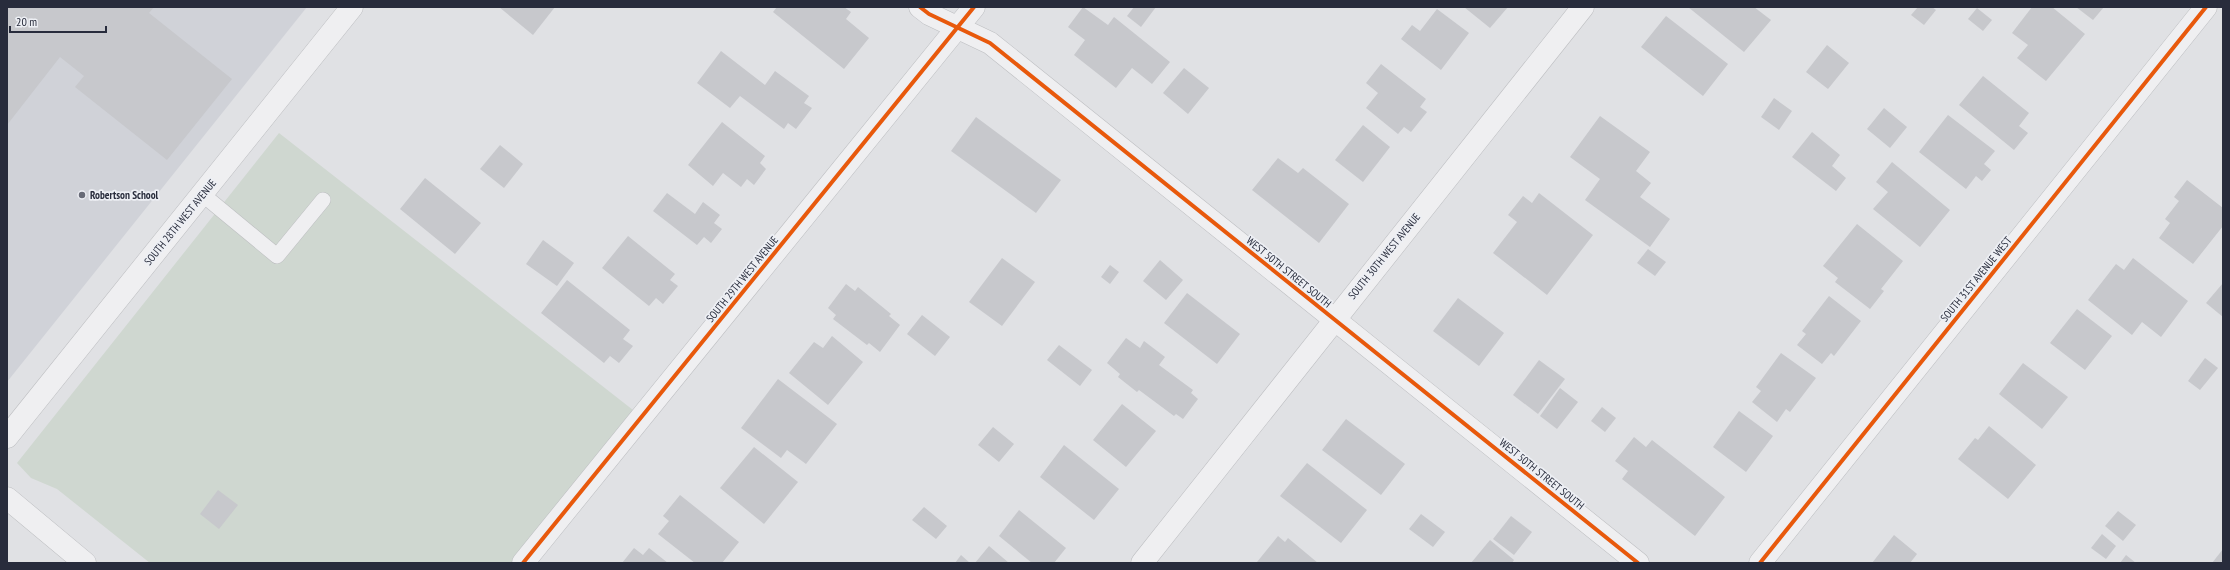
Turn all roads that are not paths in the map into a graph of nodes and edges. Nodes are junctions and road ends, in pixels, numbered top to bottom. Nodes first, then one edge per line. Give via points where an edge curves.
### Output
1 (352, 7) edge
2 (920, 7) edge
3 (974, 7) edge
4 (1583, 7) edge
5 (2206, 7) edge
6 (958, 27) junction
7 (202, 194) junction
8 (323, 200) dead end
9 (1334, 319) junction
10 (7, 437) edge
11 (7, 498) edge
12 (85, 563) edge
13 (523, 563) edge
14 (1142, 563) edge
15 (1638, 563) edge
16 (1760, 563) edge

1 - 7 street, SOUTH 28TH WEST AVENUE
2 - 6 street, WEST 50TH STREET SOUTH
3 - 6 street, SOUTH 29TH WEST AVENUE
4 - 9 street, SOUTH 30TH WEST AVENUE
5 - 16 street, SOUTH 31ST AVENUE WEST
6 - 9 street, WEST 50TH STREET SOUTH via 990,43
6 - 13 street, SOUTH 29TH WEST AVENUE
7 - 8 lane via 277,256
7 - 10 street, SOUTH 28TH WEST AVENUE
9 - 14 street, SOUTH 30TH WEST AVENUE
9 - 15 street, WEST 50TH STREET SOUTH
11 - 12 street

